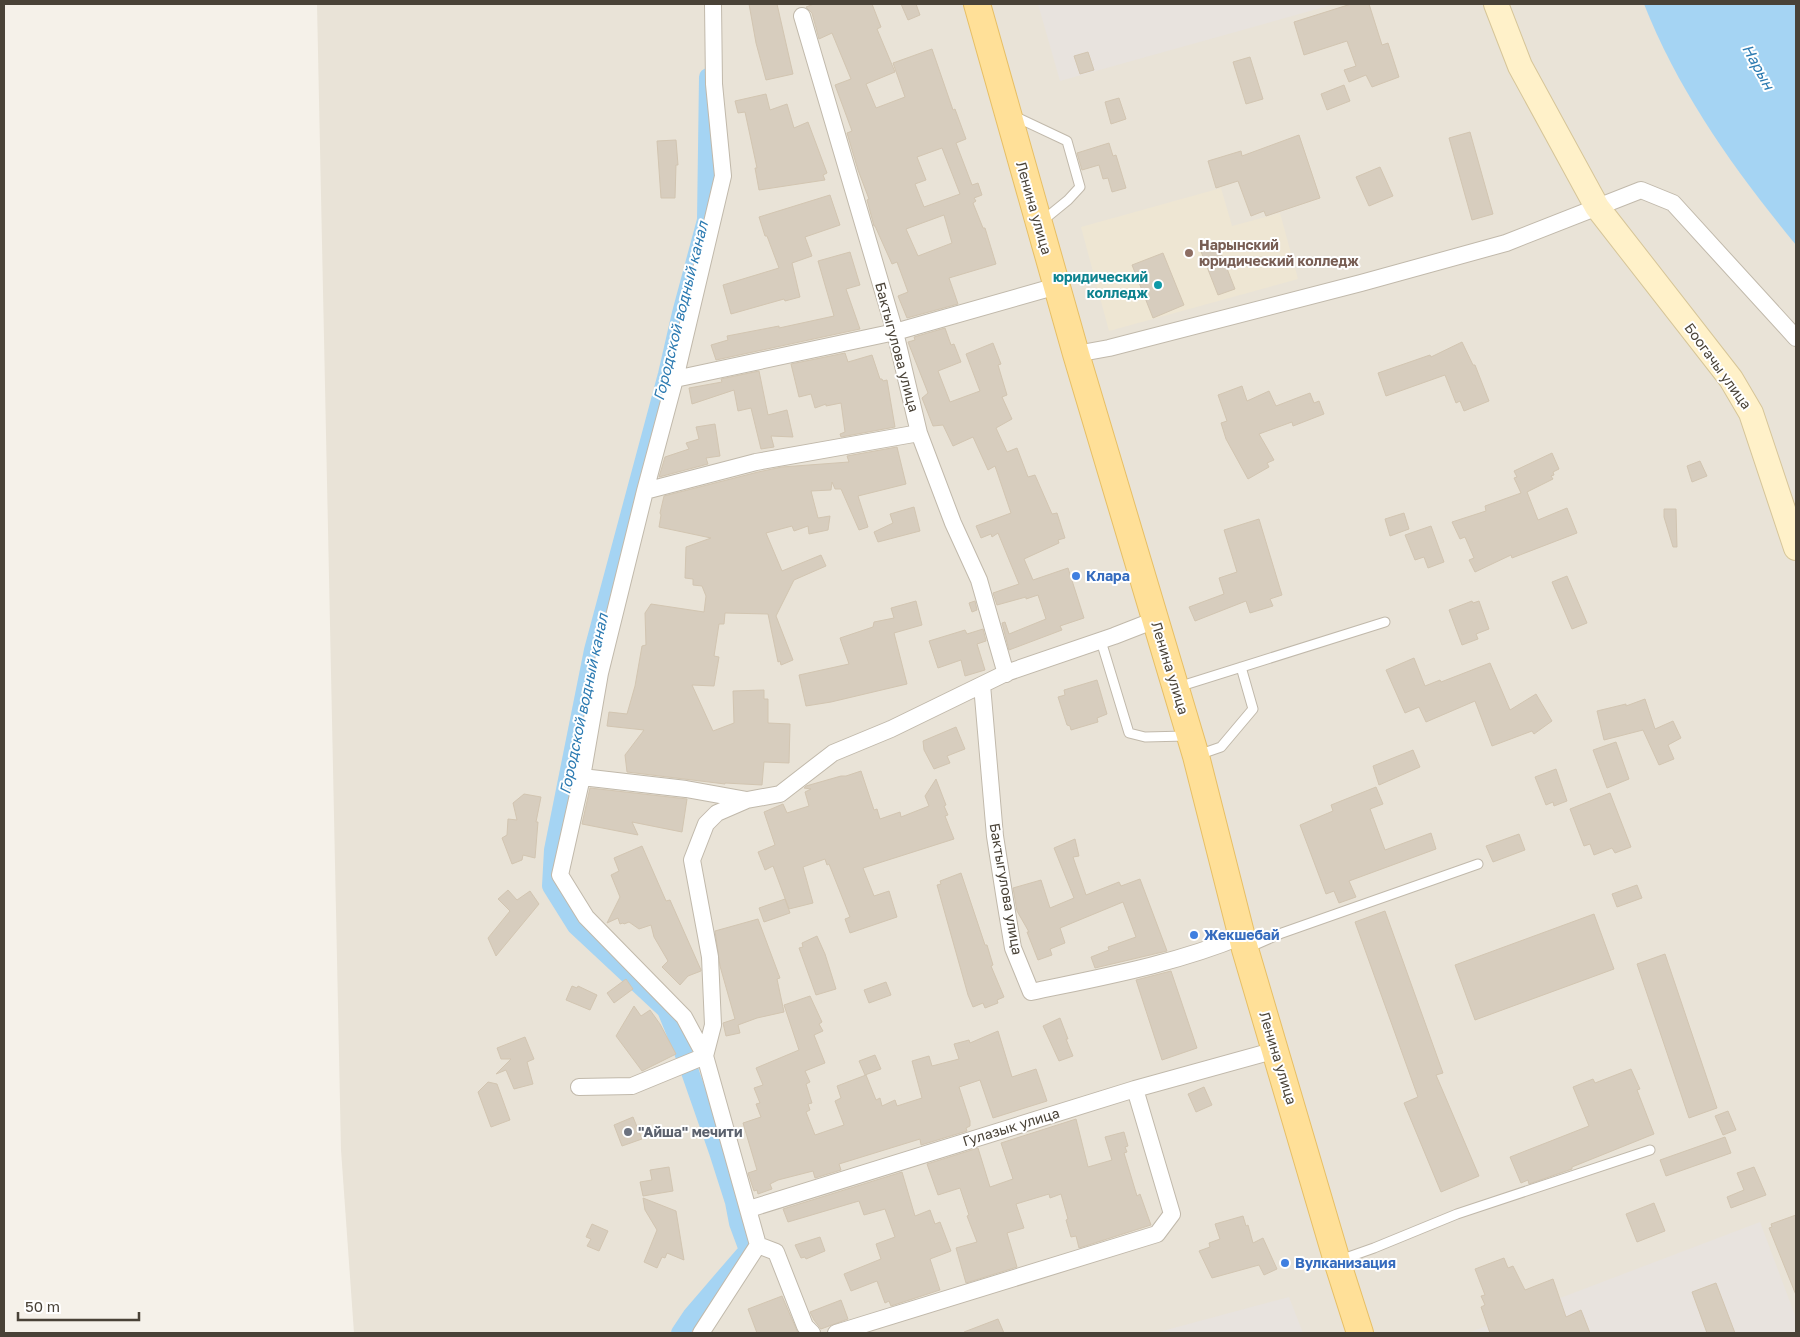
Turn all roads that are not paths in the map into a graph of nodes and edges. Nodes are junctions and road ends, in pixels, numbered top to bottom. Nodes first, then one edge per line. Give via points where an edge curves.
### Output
1 (713, 4) edge
2 (977, 4) edge
3 (1496, 4) edge
4 (802, 16) dead end
5 (1007, 113) junction
6 (1597, 207) junction
7 (1039, 223) junction
8 (1057, 286) junction
9 (895, 332) junction
10 (1796, 338) edge
11 (1076, 354) junction
12 (675, 380) junction
13 (919, 433) junction
14 (644, 491) junction
15 (1796, 548) edge
16 (1156, 620) junction
17 (1386, 622) dead end
18 (1101, 641) junction
19 (1241, 667) junction
20 (1006, 674) junction
21 (982, 685) junction
22 (1176, 688) junction
23 (1193, 746) junction
24 (582, 777) junction
25 (747, 800) junction
26 (1478, 864) dead end
27 (1244, 943) junction
28 (1276, 1050) junction
29 (705, 1056) junction
30 (579, 1087) dead end
31 (1135, 1089) junction
32 (1650, 1150) dead end
33 (748, 1209) junction
34 (758, 1246) junction
35 (1337, 1260) junction
36 (701, 1333) edge
37 (812, 1333) edge
38 (836, 1333) edge
39 (1360, 1333) edge

1 - 12 street via 714,84 723,176
2 - 5 main road, Ленина улица
3 - 6 street, Боогачы улица via 1520,66
4 - 9 street, Бактыгулова улица
5 - 7 main road, Ленина улица
5 - 7 lane via 1067,141 1080,187
6 - 10 street via 1641,190 1673,203
6 - 11 street via 1506,243 1361,284
6 - 15 street, Боогачы улица via 1731,379 1751,413
7 - 8 main road, Ленина улица
8 - 9 street
8 - 11 main road, Ленина улица
9 - 12 street
9 - 13 street, Бактыгулова улица
11 - 16 main road, Ленина улица
12 - 14 street
13 - 14 street via 756,462
13 - 20 street, Бактыгулова улица via 979,580
14 - 24 street via 600,673
16 - 18 street
16 - 22 main road, Ленина улица
17 - 19 lane
18 - 20 street
18 - 23 lane via 1129,734
19 - 22 lane
19 - 23 lane via 1253,709 1221,747
20 - 21 street
21 - 25 street via 833,753 780,794
21 - 27 street, Бактыгулова улица via 1002,882 1013,948 1031,992
22 - 23 main road, Ленина улица
23 - 27 main road, Ленина улица
24 - 25 street via 686,788
24 - 29 street via 560,875 586,917 684,1017
25 - 29 street via 717,813 706,824 692,860 710,957 713,1025
26 - 27 lane via 1282,933
27 - 28 main road, Ленина улица
28 - 31 street, Гулазык улица
28 - 35 main road, Ленина улица
29 - 30 street via 632,1086
29 - 33 street
31 - 33 street, Гулазык улица
31 - 38 street via 1172,1214 1157,1234
32 - 35 lane via 1457,1214
33 - 34 street
34 - 36 street
34 - 37 street via 776,1252 805,1326
35 - 39 main road, Ленина улица

